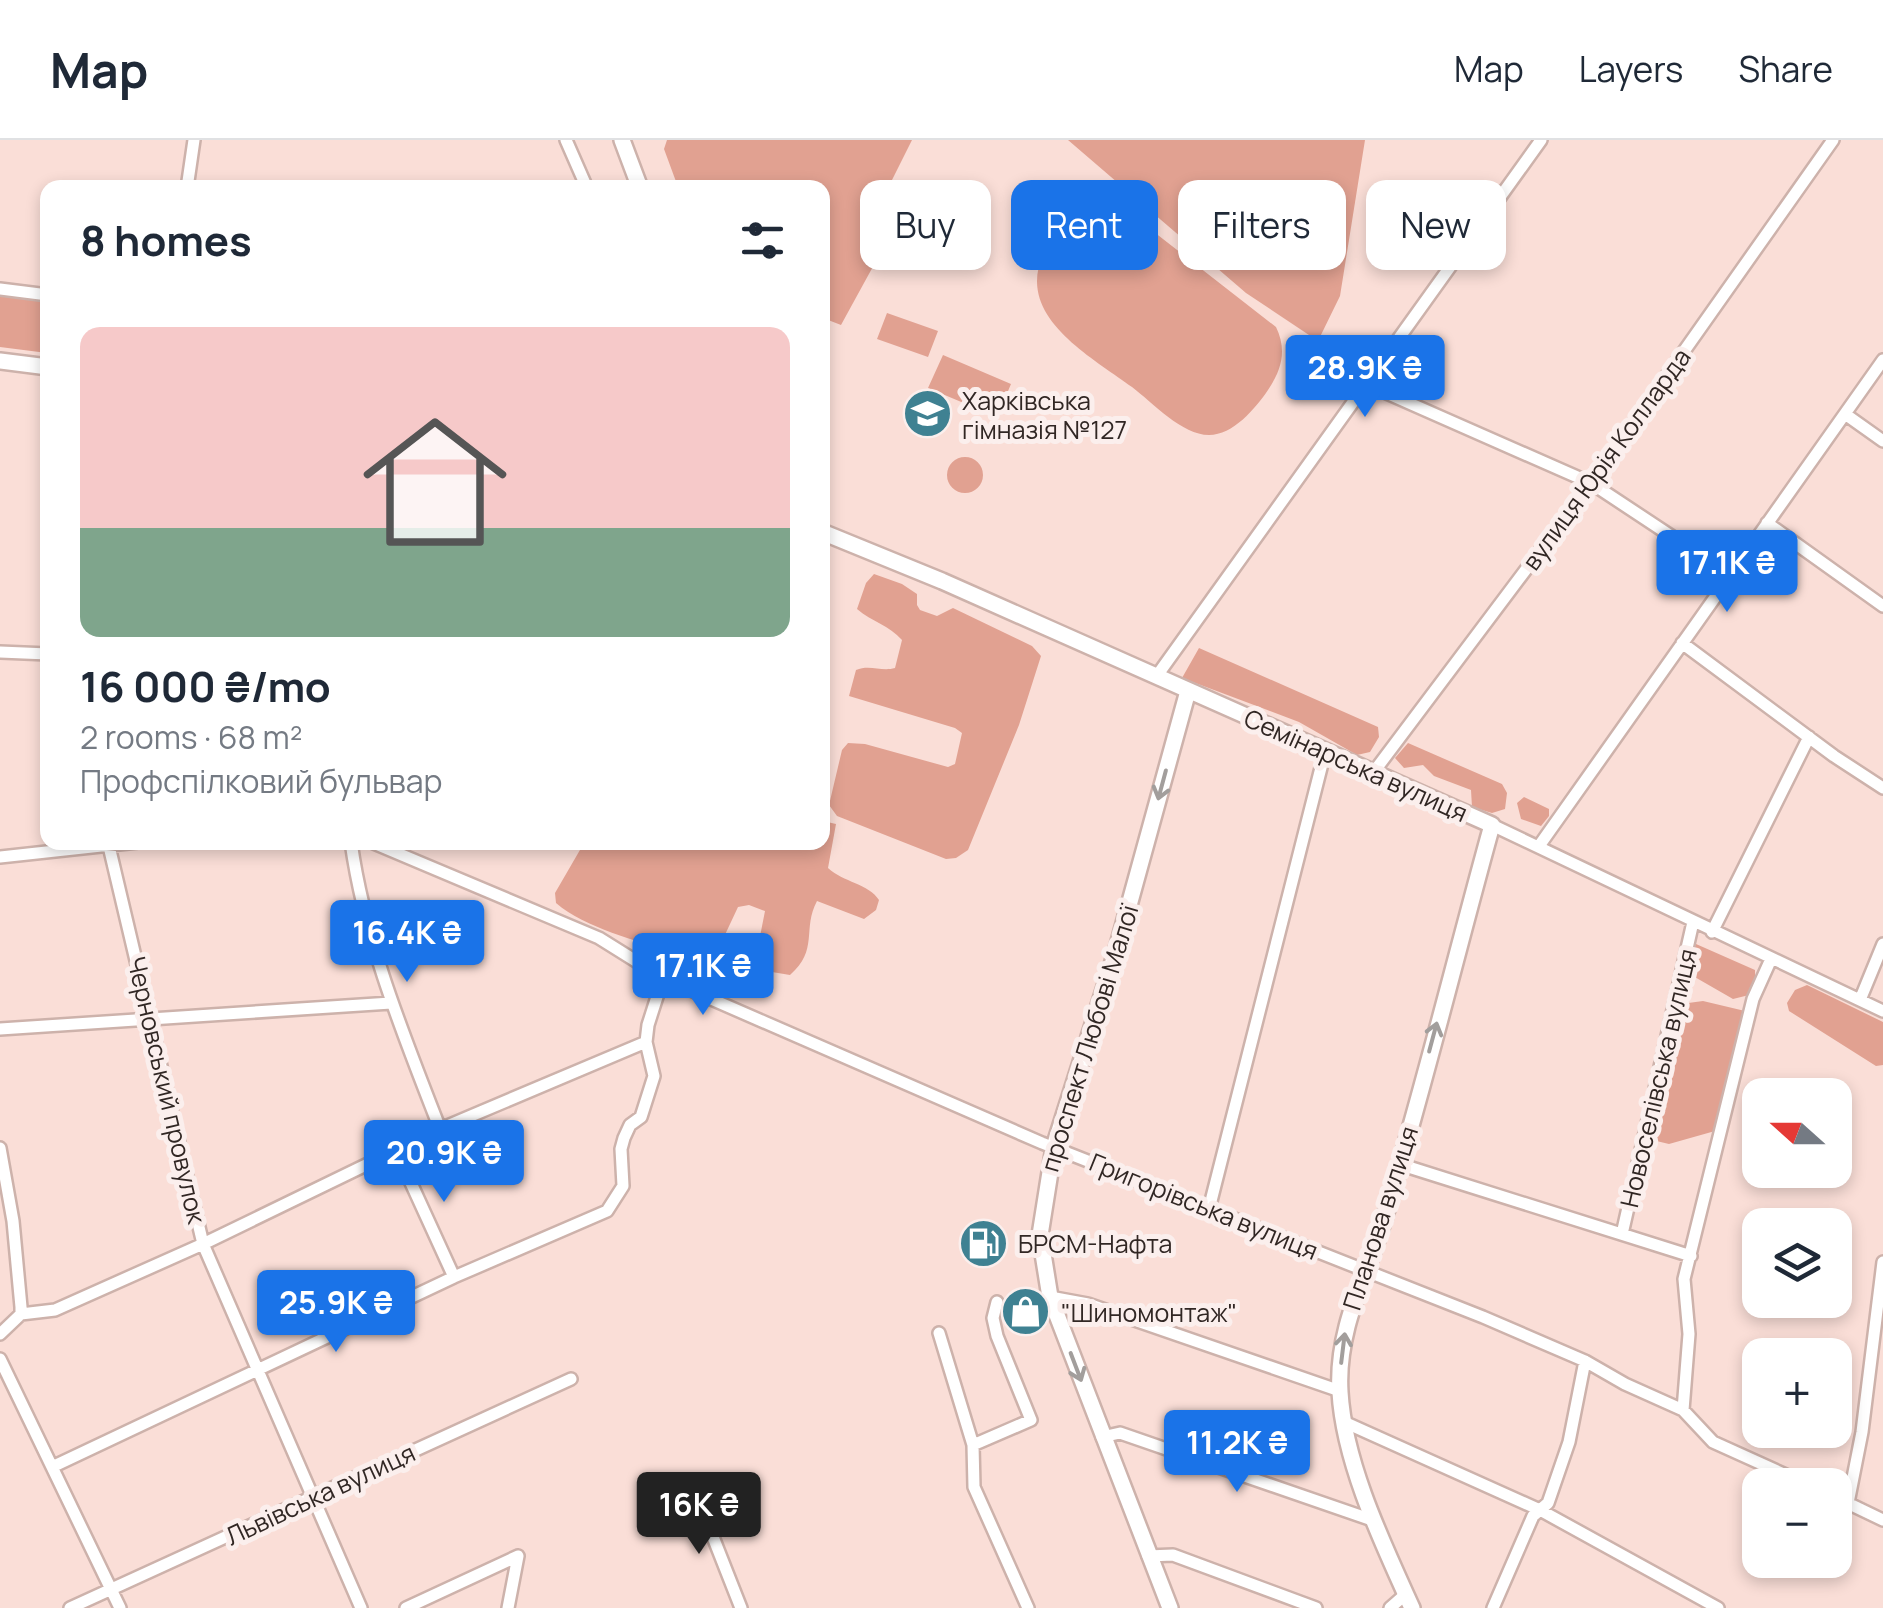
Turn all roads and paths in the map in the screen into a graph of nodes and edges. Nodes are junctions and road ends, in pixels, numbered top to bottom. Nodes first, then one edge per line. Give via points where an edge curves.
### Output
1 (194, 140) edge
2 (566, 140) edge
3 (622, 140) edge
4 (1540, 140) edge
5 (1832, 140) edge
6 (188, 180) edge
7 (584, 180) edge
8 (637, 180) edge
9 (0, 289) edge
10 (40, 294) edge
11 (1883, 360) edge
12 (0, 361) edge
13 (40, 366) edge
14 (1366, 384) junction
15 (1844, 414) junction
16 (1883, 441) edge
17 (1591, 483) junction
18 (1767, 523) junction
19 (830, 535) edge
20 (1730, 575) junction
21 (1883, 606) edge
22 (1682, 643) junction
23 (0, 652) edge
24 (40, 654) edge
25 (1156, 677) junction
26 (1188, 691) junction
27 (1809, 737) junction
28 (1325, 752) junction
29 (1373, 773) junction
30 (1883, 788) edge
31 (1492, 825) junction
32 (1539, 846) junction
33 (59, 850) edge
34 (110, 850) edge
35 (353, 850) edge
36 (391, 850) edge
37 (0, 857) edge
38 (1693, 922) junction
39 (1712, 932) junction
40 (1883, 944) edge
41 (1771, 960) junction
42 (662, 978) junction
43 (1860, 1000) junction
44 (392, 1003) junction
45 (1883, 1010) edge
46 (152, 1019) junction
47 (0, 1029) edge
48 (646, 1042) junction
49 (440, 1129) junction
50 (1054, 1147) junction
51 (0, 1148) edge
52 (396, 1150) junction
53 (1398, 1164) junction
54 (1209, 1208) junction
55 (1622, 1234) junction
56 (203, 1244) junction
57 (1692, 1256) junction
58 (1883, 1262) edge
59 (1365, 1270) junction
60 (454, 1277) junction
61 (1050, 1297) junction
62 (997, 1302) dead end
63 (20, 1314) junction
64 (0, 1334) edge
65 (939, 1334) dead end
66 (0, 1359) edge
67 (1584, 1361) junction
68 (257, 1369) junction
69 (570, 1378) dead end
70 (1340, 1391) junction
71 (1683, 1410) junction
72 (1344, 1422) junction
73 (1102, 1437) junction
74 (973, 1445) junction
75 (52, 1467) junction
76 (1770, 1468) edge
77 (1852, 1483) edge
78 (669, 1486) dead end
79 (312, 1498) junction
80 (1852, 1505) edge
81 (1540, 1510) junction
82 (1883, 1520) edge
83 (1375, 1521) junction
84 (1148, 1556) junction
85 (110, 1588) junction
86 (1409, 1601) edge
87 (1702, 1604) edge
88 (1495, 1607) edge
89 (70, 1608) edge
90 (120, 1608) edge
91 (360, 1608) edge
92 (406, 1608) edge
93 (508, 1608) edge
94 (741, 1608) edge
95 (1028, 1608) edge
96 (1170, 1608) edge
97 (1316, 1608) edge
98 (1390, 1608) edge
99 (1718, 1608) edge

1 - 6 street
2 - 7 street
3 - 8 main road
4 - 14 street
5 - 17 street, вулиця Юрія Колларда
9 - 10 street
11 - 15 street
12 - 13 main road
14 - 17 street
14 - 25 street
15 - 16 street
15 - 18 street
17 - 20 street
17 - 29 street, вулиця Юрія Колларда
18 - 20 street
18 - 21 street
19 - 25 main road, Семінарська вулиця
20 - 22 street
22 - 27 street
22 - 32 street
23 - 24 street
25 - 26 main road, Семінарська вулиця
26 - 28 main road, Семінарська вулиця
26 -> 50 main road, проспект Любові Малої
27 - 30 street
27 - 39 street
28 - 29 main road, Семінарська вулиця
28 - 54 street
29 - 31 main road, Семінарська вулиця
31 - 32 street, Семінарська вулиця
53 -> 31 main road, Планова вулиця
32 - 38 street, Семінарська вулиця
33 - 37 street
34 - 46 street, Черновський провулок
35 - 44 street
36 - 42 street, Григорівська вулиця via 599,938
38 - 39 street, Семінарська вулиця
38 - 55 street, Новоселівська вулиця
39 - 41 street, Семінарська вулиця
40 - 43 street
41 - 43 street, Семінарська вулиця
41 - 57 street via 1753,999
42 - 48 street
42 - 50 street, Григорівська вулиця
43 - 45 street, Семінарська вулиця
44 - 46 street
44 - 49 street
46 - 47 street
46 - 56 street, Черновський провулок
48 - 49 street
48 - 60 street via 654,1076 641,1116 624,1138 624,1186 607,1212
49 - 52 street
50 - 54 street, Григорівська вулиця
50 - 61 main road, проспект Любові Малої via 1040,1235
51 - 63 street
52 - 56 street
52 - 60 street
53 - 55 street
53 - 59 main road, Планова вулиця
54 - 59 street, Григорівська вулиця
55 - 57 street
56 - 63 street via 55,1310
56 - 68 street, Черновський провулок
57 - 71 street via 1684,1279 1689,1334
58 - 77 street
59 - 67 street, Григорівська вулиця
70 -> 59 main road, Планова вулиця via 1341,1351
60 - 68 street
61 - 70 street via 1088,1304
61 -> 73 main road, проспект Любові Малої
62 - 74 street via 997,1336 1031,1420
63 - 64 street
65 - 74 street
66 - 75 street
67 - 71 street, Григорівська вулиця
67 - 81 street via 1568,1442
68 - 75 street
68 - 79 street, Черновський провулок
69 - 79 street, Львівська вулиця
70 - 72 main road, Планова вулиця
71 - 76 street, Григорівська вулиця via 1712,1442
72 - 81 street
72 - 83 main road, Планова вулиця
73 - 83 street via 1120,1434
73 - 84 main road, проспект Любові Малої
74 - 95 street via 974,1486
75 - 85 street
78 - 94 street via 691,1481
79 - 85 street, Львівська вулиця
79 - 91 street, Черновський провулок
80 - 82 street
81 - 87 street
81 - 88 street
83 - 86 main road, Планова вулиця
84 - 96 main road, проспект Любові Малої
84 - 97 street via 1174,1555
85 - 89 street, Львівська вулиця
85 - 90 street
86 - 98 street
87 - 99 street
92 - 93 street via 518,1556

